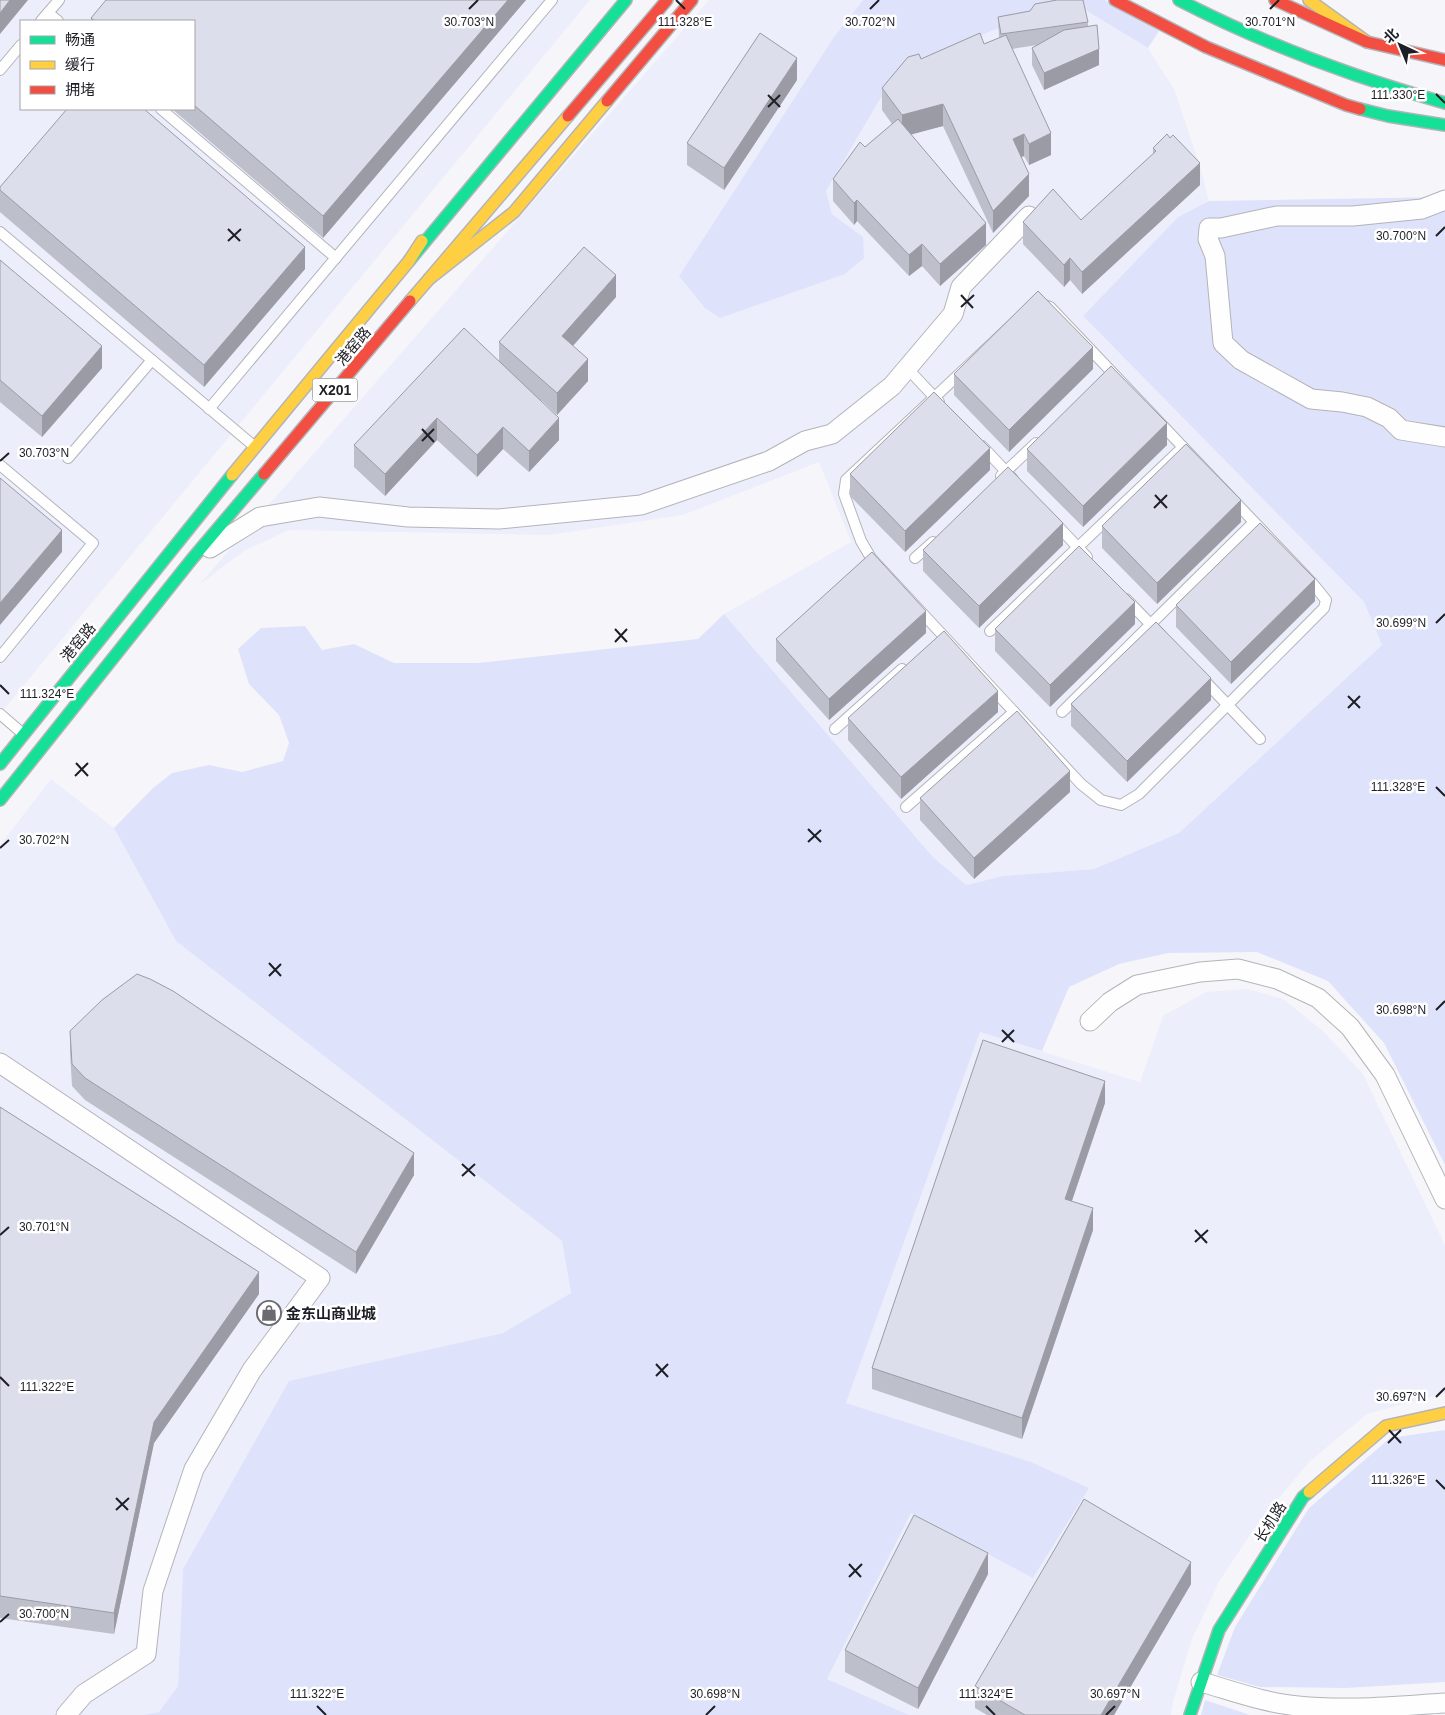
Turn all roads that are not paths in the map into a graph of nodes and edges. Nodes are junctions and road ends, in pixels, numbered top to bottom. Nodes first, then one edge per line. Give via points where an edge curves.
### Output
1 (60, 0) edge
2 (552, 0) edge
3 (626, 0) edge
4 (667, 0) edge
5 (692, 0) edge
6 (1115, 0) edge
7 (1179, 0) edge
8 (1275, 0) edge
9 (1309, 0) edge
10 (45, 17) edge
11 (1367, 42) junction
12 (20, 46) edge
13 (1445, 54) edge
14 (1432, 57) junction
15 (1445, 60) edge
16 (0, 70) edge
17 (1445, 103) edge
18 (161, 110) edge
19 (1445, 125) edge
20 (465, 174) dead end
21 (1445, 200) edge
22 (1029, 216) edge
23 (0, 232) edge
24 (336, 258) junction
25 (409, 261) junction
26 (429, 279) junction
27 (152, 360) junction
28 (907, 368) junction
29 (934, 397) junction
30 (209, 409) junction
31 (947, 410) edge
32 (1445, 437) edge
33 (973, 438) edge
34 (1041, 438) edge
35 (1183, 447) junction
36 (256, 448) junction
37 (68, 458) dead end
38 (0, 465) edge
39 (1006, 472) junction
40 (992, 485) edge
41 (1019, 486) edge
42 (1045, 513) edge
43 (1254, 522) junction
44 (943, 532) edge
45 (1078, 548) junction
46 (915, 558) dead end
47 (192, 559) junction
48 (1091, 561) edge
49 (1118, 589) edge
50 (1150, 624) junction
51 (990, 631) dead end
52 (1170, 644) edge
53 (0, 657) edge
54 (913, 659) edge
55 (1195, 671) edge
56 (1227, 705) junction
57 (1014, 712) junction
58 (1062, 712) dead end
59 (0, 714) edge
60 (835, 728) dead end
61 (24, 734) junction
62 (1260, 739) dead end
63 (0, 764) edge
64 (0, 800) edge
65 (906, 807) dead end
66 (1090, 1021) dead end
67 (0, 1062) edge
68 (1445, 1199) edge
69 (1445, 1413) edge
70 (1201, 1682) junction
71 (1445, 1703) edge
72 (66, 1715) edge
73 (1190, 1715) edge

1 - 10 lane
2 - 24 lane
3 - 25 main road
4 - 26 main road
5 - 26 main road, 港窑路 / X201 via 514,212
6 - 19 main road via 1206,47 1346,105
7 - 17 main road via 1218,21 1278,46 1386,87
8 - 11 main road
9 - 11 main road
11 - 14 main road
12 - 16 lane
13 - 14 lane
14 - 15 main road
18 - 24 lane
20 - 25 main road, 港窑路 / X201
21 - 32 street via 1422,209 1353,216 1277,216 1208,228 1208,239 1215,256 1223,343 1241,360 1311,399 1367,407 1389,418 1401,430
22 - 28 street via 961,287 953,314
23 - 27 lane
24 - 30 lane
25 - 36 main road, 港窑路 / X201
26 - 47 main road, 港窑路 / X201
27 - 30 lane
27 - 37 lane
28 - 29 lane
28 - 47 street via 892,386 832,434 805,441 769,461 641,505 499,519 408,517 319,507 260,517
29 - 31 lane
29 - 35 lane via 1038,303 1050,307 1107,374
29 - 57 lane via 846,480 844,494 861,541 871,558 938,637
30 - 36 lane
33 - 39 lane
34 - 39 lane
35 - 43 lane
35 - 45 lane
36 - 61 main road, 港窑路 / X201
38 - 53 lane via 93,543
39 - 40 lane
39 - 41 lane
42 - 45 lane
43 - 50 lane
43 - 56 lane via 1326,600 1324,608
44 - 46 lane
45 - 48 lane
45 - 51 lane
47 - 64 main road, 港窑路 / X201
49 - 50 lane
50 - 52 lane
50 - 58 lane
54 - 60 lane
55 - 56 lane
56 - 57 lane via 1139,794 1121,805 1101,800 1080,784
56 - 62 lane
57 - 65 lane
59 - 61 lane
61 - 63 main road, 港窑路 / X201
66 - 68 street via 1110,1002 1137,985 1200,972 1238,970 1277,979 1318,998 1350,1027 1385,1075
67 - 72 street via 320,1278 252,1370 194,1469 153,1591 146,1654 84,1694
69 - 70 main road, 长机路 via 1386,1426 1303,1497 1219,1630
70 - 71 street via 1297,1706 1347,1709
70 - 73 main road, 长机路

